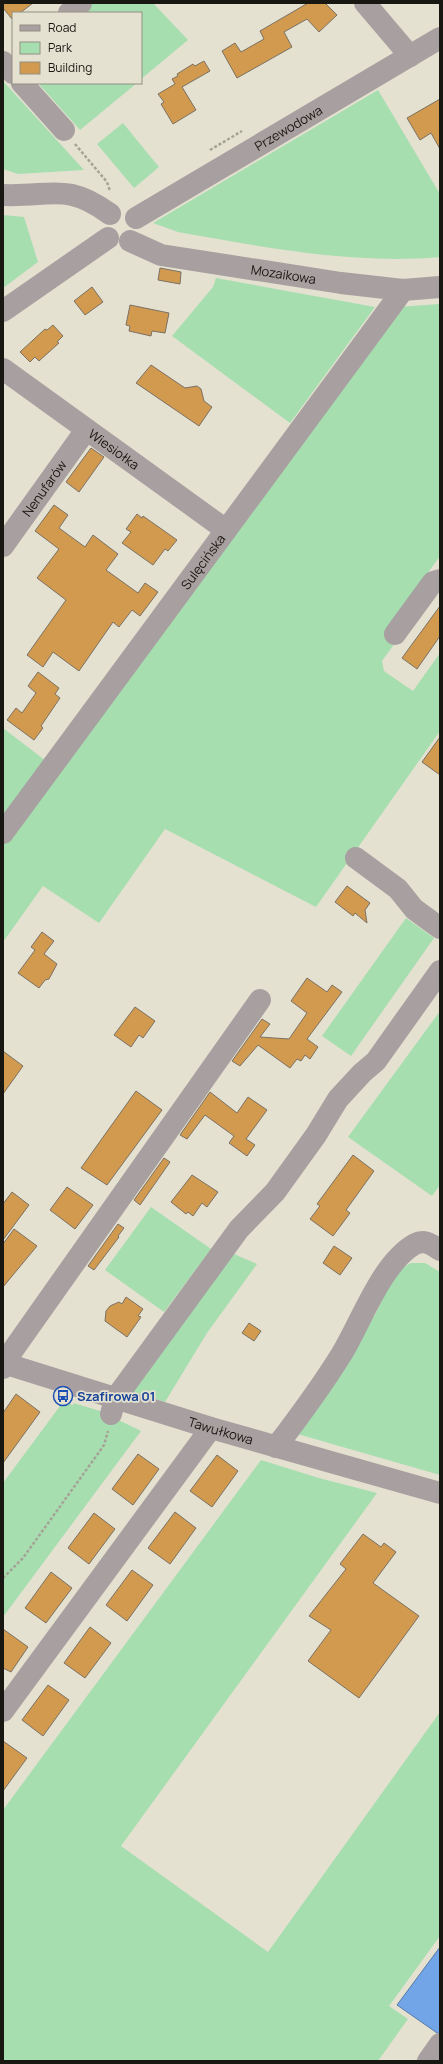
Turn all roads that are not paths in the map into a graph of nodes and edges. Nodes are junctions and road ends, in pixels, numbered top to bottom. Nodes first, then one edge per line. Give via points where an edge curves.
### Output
1 (81, 3) edge
2 (365, 3) edge
3 (70, 12) edge
4 (440, 38) edge
5 (410, 56) junction
6 (23, 84) edge
7 (64, 130) road end
8 (3, 195) edge
9 (111, 206) junction
10 (136, 218) junction
11 (108, 238) junction
12 (130, 241) junction
13 (440, 287) edge
14 (403, 290) junction
15 (3, 311) edge
16 (3, 370) edge
17 (86, 430) junction
18 (226, 530) junction
19 (3, 546) edge
20 (440, 580) edge
21 (395, 634) dead end
22 (3, 833) edge
23 (356, 858) dead end
24 (440, 928) edge
25 (440, 971) edge
26 (260, 1000) dead end
27 (440, 1250) edge
28 (4, 1365) edge
29 (113, 1406) junction
30 (211, 1428) junction
31 (276, 1447) junction
32 (440, 1493) edge
33 (3, 1711) edge
34 (440, 2044) edge
35 (428, 2061) edge

1 - 3 street
2 - 5 street
4 - 5 street, Przewodowa
5 - 10 street, Przewodowa
6 - 7 street
8 - 9 street via 71,193
9 - 10 street via 116,211 131,212
9 - 11 street via 104,226
10 - 12 street via 138,231
11 - 12 street via 118,244
11 - 15 street
12 - 14 street, Mozaikowa via 161,255
13 - 14 street, Mozaikowa
14 - 18 street, Sulęcińska
16 - 17 street, Wiesiołka
17 - 18 street, Wiesiołka
17 - 19 street, Nenufarów
18 - 22 street, Sulęcińska
20 - 21 street via 433,582
23 - 24 street via 398,889 414,909
25 - 29 street via 376,1061 338,1099 275,1192 240,1229
26 - 28 street
27 - 31 street via 427,1242 419,1242 397,1260 382,1278 319,1390
28 - 29 street, Tawułkowa
29 - 30 street, Tawułkowa
30 - 31 street, Tawułkowa
30 - 33 street
31 - 32 street, Tawułkowa
34 - 35 street

